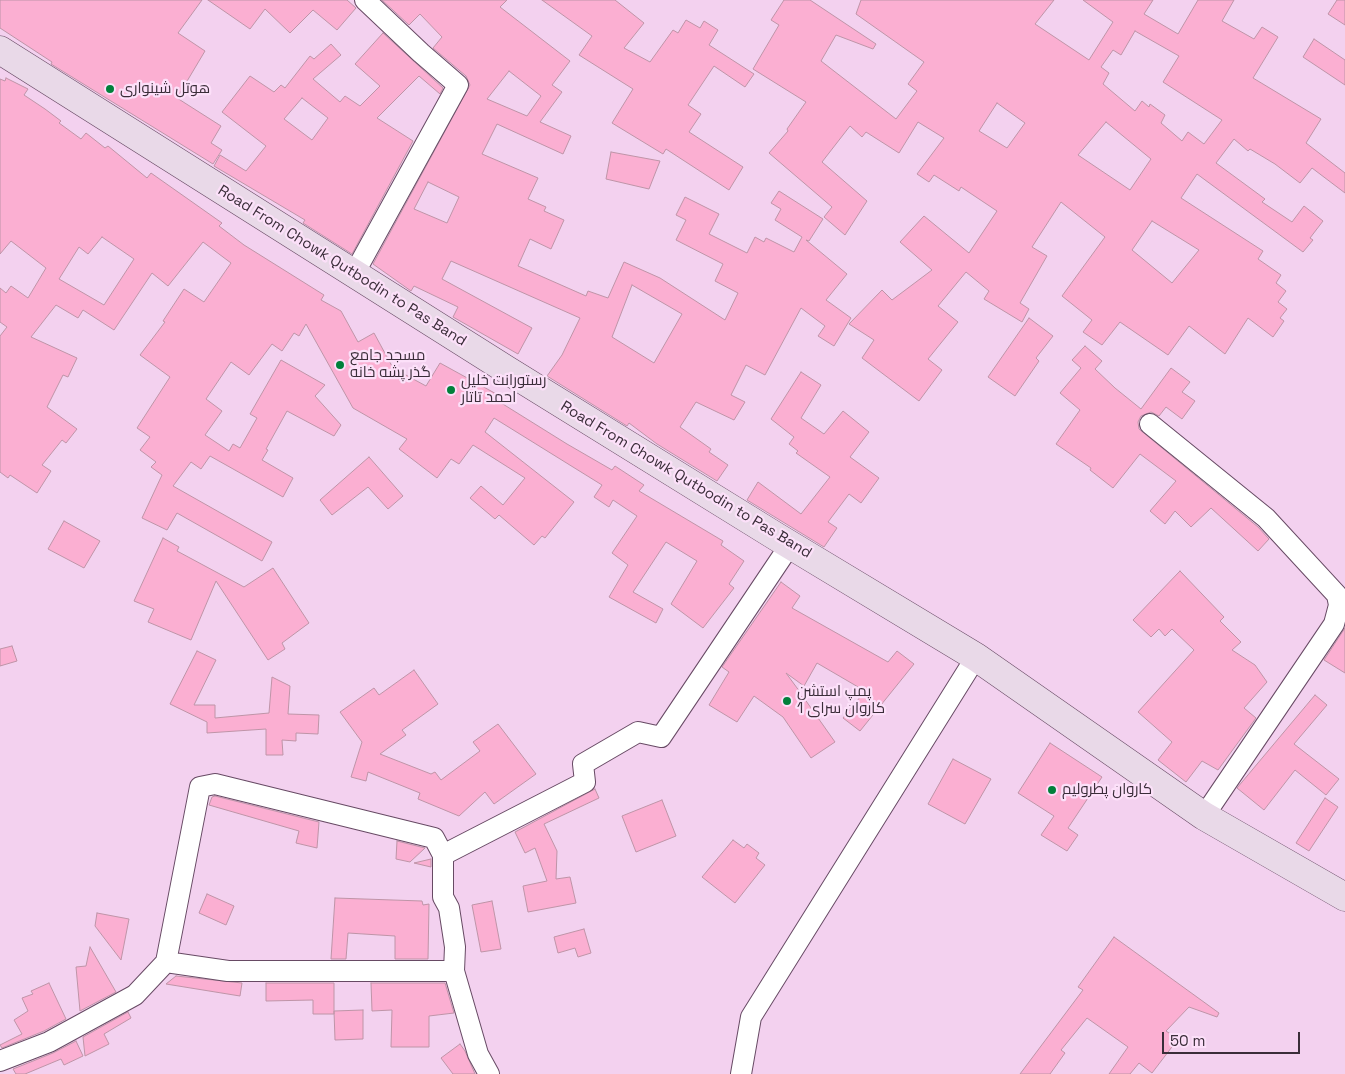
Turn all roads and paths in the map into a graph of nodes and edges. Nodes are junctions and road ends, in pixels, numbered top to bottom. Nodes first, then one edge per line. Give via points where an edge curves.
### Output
1 (365, 0) edge
2 (0, 50) edge
3 (354, 274) junction
4 (1150, 424) dead end
5 (790, 545) junction
6 (976, 656) junction
7 (1204, 816) junction
8 (444, 855) junction
9 (1345, 897) edge
10 (166, 962) junction
11 (454, 971) junction
12 (0, 1061) edge
13 (489, 1074) edge
14 (741, 1074) edge

1 - 3 street via 458,84
2 - 3 main road, Road From Chowk Qutbodin to Pas Band
3 - 5 main road, Road From Chowk Qutbodin to Pas Band
4 - 7 street via 1266,518 1337,595 1334,624
5 - 6 main road, Road From Chowk Qutbodin to Pas Band
5 - 8 street via 661,737 638,732 583,764 585,782
6 - 7 main road, Road From Chowk Qutbodin to Pas Band
6 - 14 street via 751,1017
7 - 9 main road, Road From Chowk Qutbodin to Pas Band
8 - 10 street via 434,838 215,784 200,787
8 - 11 street via 444,897 449,908 455,947
10 - 11 street via 228,971
10 - 12 street via 135,995 49,1042
11 - 13 street via 478,1054

